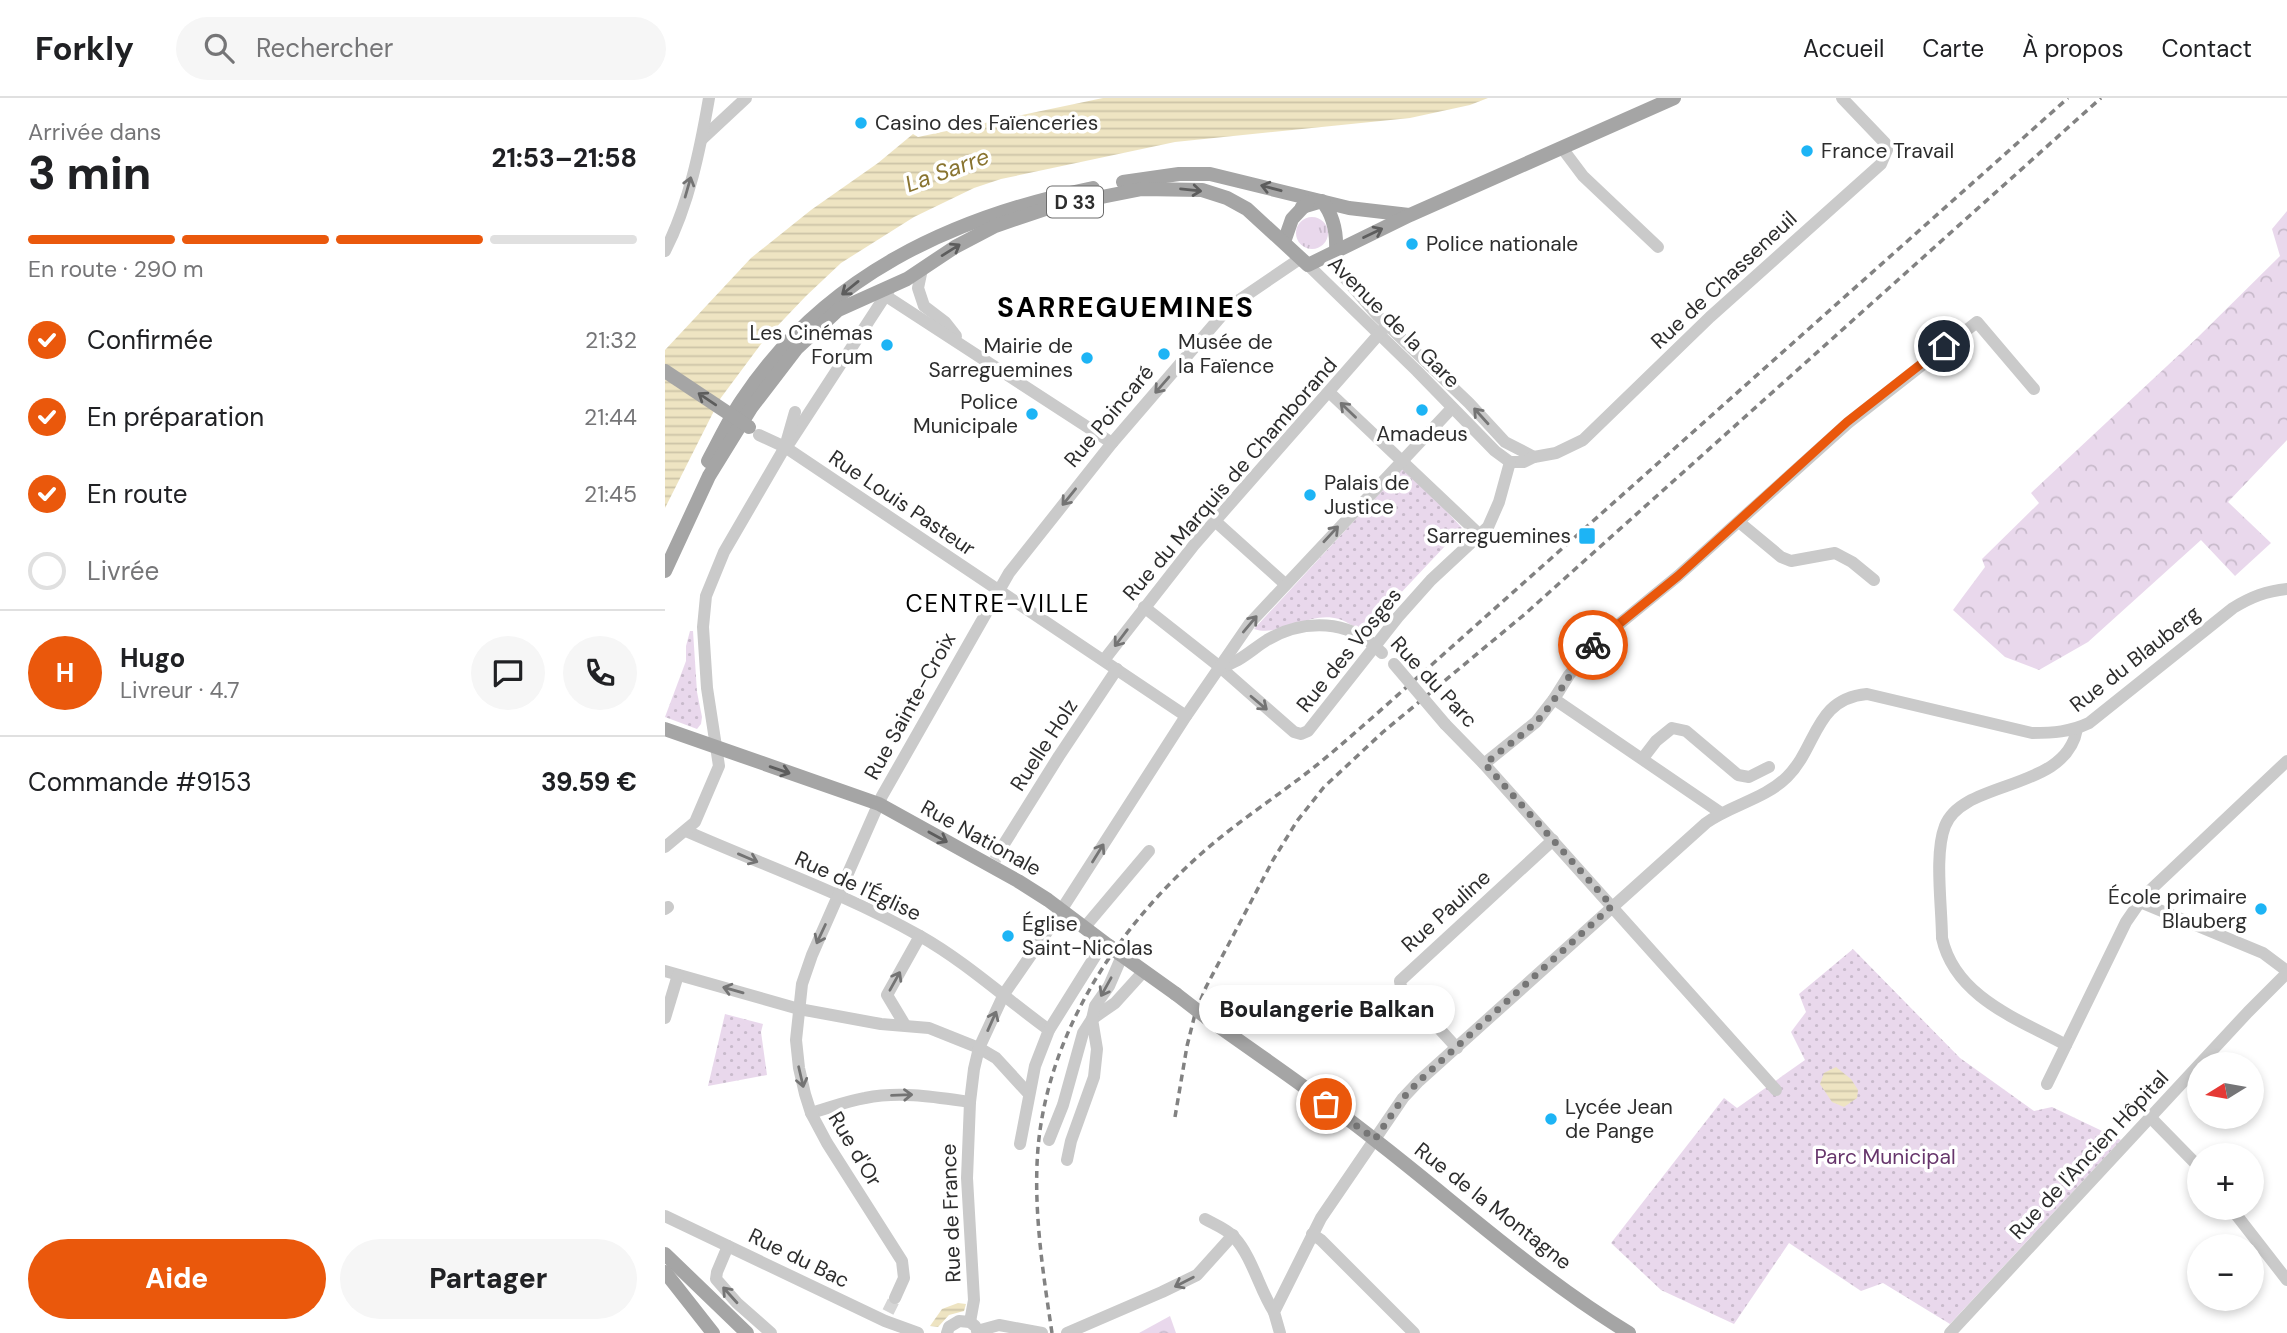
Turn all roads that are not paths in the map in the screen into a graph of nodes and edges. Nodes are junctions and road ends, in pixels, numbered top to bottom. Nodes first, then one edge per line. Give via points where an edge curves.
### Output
1 (709, 98) edge
2 (746, 98) edge
3 (1674, 98) edge
4 (1842, 98) edge
5 (702, 139) junction
6 (1562, 148) junction
7 (1318, 203) junction
8 (1410, 215) junction
9 (1284, 242) junction
10 (1658, 247) dead end
11 (665, 251) edge
12 (1336, 251) junction
13 (1305, 261) junction
14 (922, 269) junction
15 (883, 291) junction
16 (1383, 330) junction
17 (953, 334) junction
18 (963, 345) junction
19 (665, 371) edge
20 (1451, 388) junction
21 (2035, 389) dead end
22 (1330, 393) junction
23 (1452, 408) junction
24 (795, 412) dead end
25 (754, 431) joint
26 (1112, 443) junction
27 (785, 447) junction
28 (1534, 457) junction
29 (1401, 461) junction
30 (1510, 462) junction
31 (1215, 521) junction
32 (1739, 522) junction
33 (1480, 535) junction
34 (665, 549) edge
35 (665, 571) edge
36 (1874, 580) dead end
37 (1285, 584) junction
38 (2287, 589) edge
39 (998, 591) junction
40 (1144, 607) junction
41 (1104, 660) junction
42 (1220, 667) junction
43 (1117, 669) junction
44 (1554, 699) junction
45 (1186, 716) junction
46 (2077, 729) junction
47 (667, 730) edge
48 (715, 747) junction
49 (1643, 758) junction
50 (2287, 761) edge
51 (1485, 764) junction
52 (1769, 767) dead end
53 (879, 804) junction
54 (1721, 813) junction
55 (686, 831) junction
56 (1553, 841) junction
57 (1004, 844) tunnel mouth
58 (665, 847) edge
59 (1149, 850) dead end
60 (838, 897) junction
61 (2140, 902) junction
62 (1612, 906) junction
63 (1061, 911) junction
64 (1084, 928) junction
65 (920, 936) junction
66 (1114, 949) junction
67 (1143, 971) junction
68 (2287, 972) edge
69 (672, 973) edge
70 (1004, 994) junction
71 (799, 1009) junction
72 (665, 1018) edge
73 (1093, 1019) junction
74 (905, 1026) junction
75 (1049, 1030) junction
76 (2066, 1045) junction
77 (979, 1048) junction
78 (1457, 1048) junction
79 (2047, 1084) dead end
80 (1776, 1090) dead end
81 (1029, 1094) junction
82 (970, 1102) junction
83 (811, 1113) junction
84 (2150, 1117) junction
85 (1375, 1139) junction
86 (1049, 1140) dead end
87 (1020, 1144) dead end
88 (2187, 1155) edge
89 (1067, 1160) dead end
90 (665, 1216) edge
91 (1205, 1219) dead end
92 (2240, 1220) edge
93 (1312, 1234) junction
94 (1233, 1235) junction
95 (728, 1245) junction
96 (665, 1254) edge
97 (665, 1272) edge
98 (2287, 1280) edge
99 (895, 1298) tunnel mouth
100 (1274, 1312) junction
101 (975, 1329) edge
102 (713, 1333) edge
103 (747, 1333) edge
104 (771, 1333) edge
105 (918, 1333) edge
106 (947, 1333) edge
107 (1040, 1333) edge
108 (1067, 1333) edge
109 (1280, 1333) edge
110 (1414, 1333) edge
111 (1629, 1333) edge
112 (1950, 1333) edge

1 - 5 street
2 - 5 street
3 - 6 main road, D 33
4 - 28 street, Rue de Chasseneuil via 1887,150 1881,164 1710,317 1585,438 1556,453
11 -> 5 street via 677,227
6 - 8 main road, D 33
6 - 10 street via 1583,176
7 - 8 main road, D 33
7 - 9 main road via 1292,219
7 - 12 main road via 1333,220
7 -> 34 main road, D 33 via 1210,174 1154,177 1012,207 907,251 848,289 769,364 742,401
12 -> 8 main road, D 33
9 - 13 main road, D 33
14 -> 9 main road, D 33 via 969,238 1026,214 1150,188 1217,194 1247,209
12 - 13 main road, D 33
12 - 16 street, Avenue de la Gare via 1338,270
13 - 16 street, Avenue de la Gare
13 -> 26 street, Rue Poincaré via 1229,307
14 - 15 main road, D 33
14 - 17 street via 918,288 924,306
15 - 17 street
15 - 18 street
15 - 27 street
15 - 35 main road, D 33 via 838,310 797,348 751,408 709,476
16 - 20 street, Avenue de la Gare
16 - 22 street, Rue du Marquis de Chamborand
16 - 23 street, Avenue de la Gare
17 - 18 street
18 - 26 street
25 -> 19 main road, bridge
20 - 23 street, Avenue de la Gare
28 -> 20 street, Avenue de la Gare via 1504,442
21 - 32 street via 1977,322 1847,422
29 -> 22 street
22 - 31 street, Rue du Marquis de Chamborand
23 - 29 street, Rue de France
23 - 30 street, Avenue de la Gare
24 - 27 street
25 - 27 street, Rue Louis Pasteur
26 -> 39 street, Rue Poincaré
27 - 39 street, Rue Louis Pasteur
27 - 48 street via 724,552 704,604 706,688
28 - 30 street, Rue de Chasseneuil
29 - 33 street
37 -> 29 street, Rue de France
30 - 33 street, Rue des Vosges via 1494,516
31 - 37 street
31 - 40 street, Rue du Marquis de Chamborand
32 - 36 street via 1781,557 1791,561 1835,553
32 - 44 street via 1596,643
42 -> 33 street, Rue des Vosges via 1294,732 1308,731 1398,617
42 -> 37 street, Rue de France via 1245,629
38 - 46 street, Rue du Blauberg via 2260,594 2233,608
39 - 41 street, Rue Louis Pasteur
39 - 53 street, Rue Sainte-Croix
40 -> 41 street, Rue du Marquis de Chamborand
40 - 42 street, Rue des Vosges
41 - 43 street, Rue Louis Pasteur
42 - 45 street, Rue de France
42 - 51 street, Rue du Parc, bridge via 1301,627 1349,628 1394,664
43 - 45 street, Rue Louis Pasteur
43 - 57 street, Ruelle Holz
44 - 49 street
44 - 51 street via 1536,722
63 -> 45 street, Rue de France
46 - 54 street, Rue du Blauberg via 2032,733 1867,694 1847,698 1822,719 1785,778
46 - 76 street via 2075,743 2045,770 1958,807 1940,843 1943,938 1956,972 1997,1007
47 - 48 main road
48 -> 53 main road, Rue Nationale
48 - 55 street via 717,771 699,815
49 - 52 street via 1672,728 1686,731 1738,775 1749,777
49 - 54 street
50 - 61 street
51 - 56 street, Rue du Parc
53 - 60 street, Rue Sainte-Croix
53 -> 63 main road, Rue Nationale via 993,863
54 - 62 street, Rue du Blauberg
55 - 58 street
55 -> 60 street, Rue de l'Église
56 - 62 street, Rue du Parc
56 - 78 street, Rue Pauline via 1400,981
59 - 64 street
60 - 65 street, Rue de l'Église
60 -> 71 street, Rue d'Or via 811,955
61 - 68 street via 2263,953
61 - 76 street
62 - 78 street, Rue du Blauberg
62 - 80 street, Rue du Parc
63 - 64 main road, Rue de la Montagne
63 - 70 street, Rue de France
64 - 66 main road, Rue de la Montagne
65 - 70 street, Rue de l'Église
74 -> 65 street via 887,995
66 - 67 main road, Rue de la Montagne
66 -> 73 street via 1109,986 1095,1006
66 - 75 street
67 - 73 street via 1115,1003
67 - 85 main road, Rue de la Montagne, bridge
68 - 84 street, Rue de l'Ancien Hôpital
71 -> 69 street
69 - 72 street
70 - 75 street, Rue de l'Église
77 -> 70 street, Rue de France
71 - 74 street
71 -> 83 street, Rue d'Or via 799,1068
73 - 86 street via 1083,1033
73 - 89 street via 1094,1077
74 - 77 street via 929,1028
75 - 81 street
76 - 79 street
77 - 81 street via 996,1058
77 - 82 street, Rue de France
78 - 85 street, Rue du Blauberg via 1403,1098
81 - 87 street
83 -> 82 street via 889,1095
82 - 101 street, Rue de France via 967,1178
83 - 99 street, Rue d'Or via 902,1261 904,1278
84 - 88 street
84 - 112 street, Rue de l'Ancien Hôpital
85 - 93 street, Rue du Blauberg
85 - 111 main road, Rue de la Montagne via 1522,1258
90 - 95 street, Rue du Bac
91 - 94 street
92 - 98 street
93 - 100 street, Rue du Blauberg
93 - 110 street
94 - 100 street
94 -> 108 street via 1197,1275
104 -> 95 street via 716,1279
95 - 105 street, Rue du Bac
96 - 103 main road
97 - 102 main road
100 - 109 street
101 - 106 street via 959,1321
101 - 107 street via 999,1325

